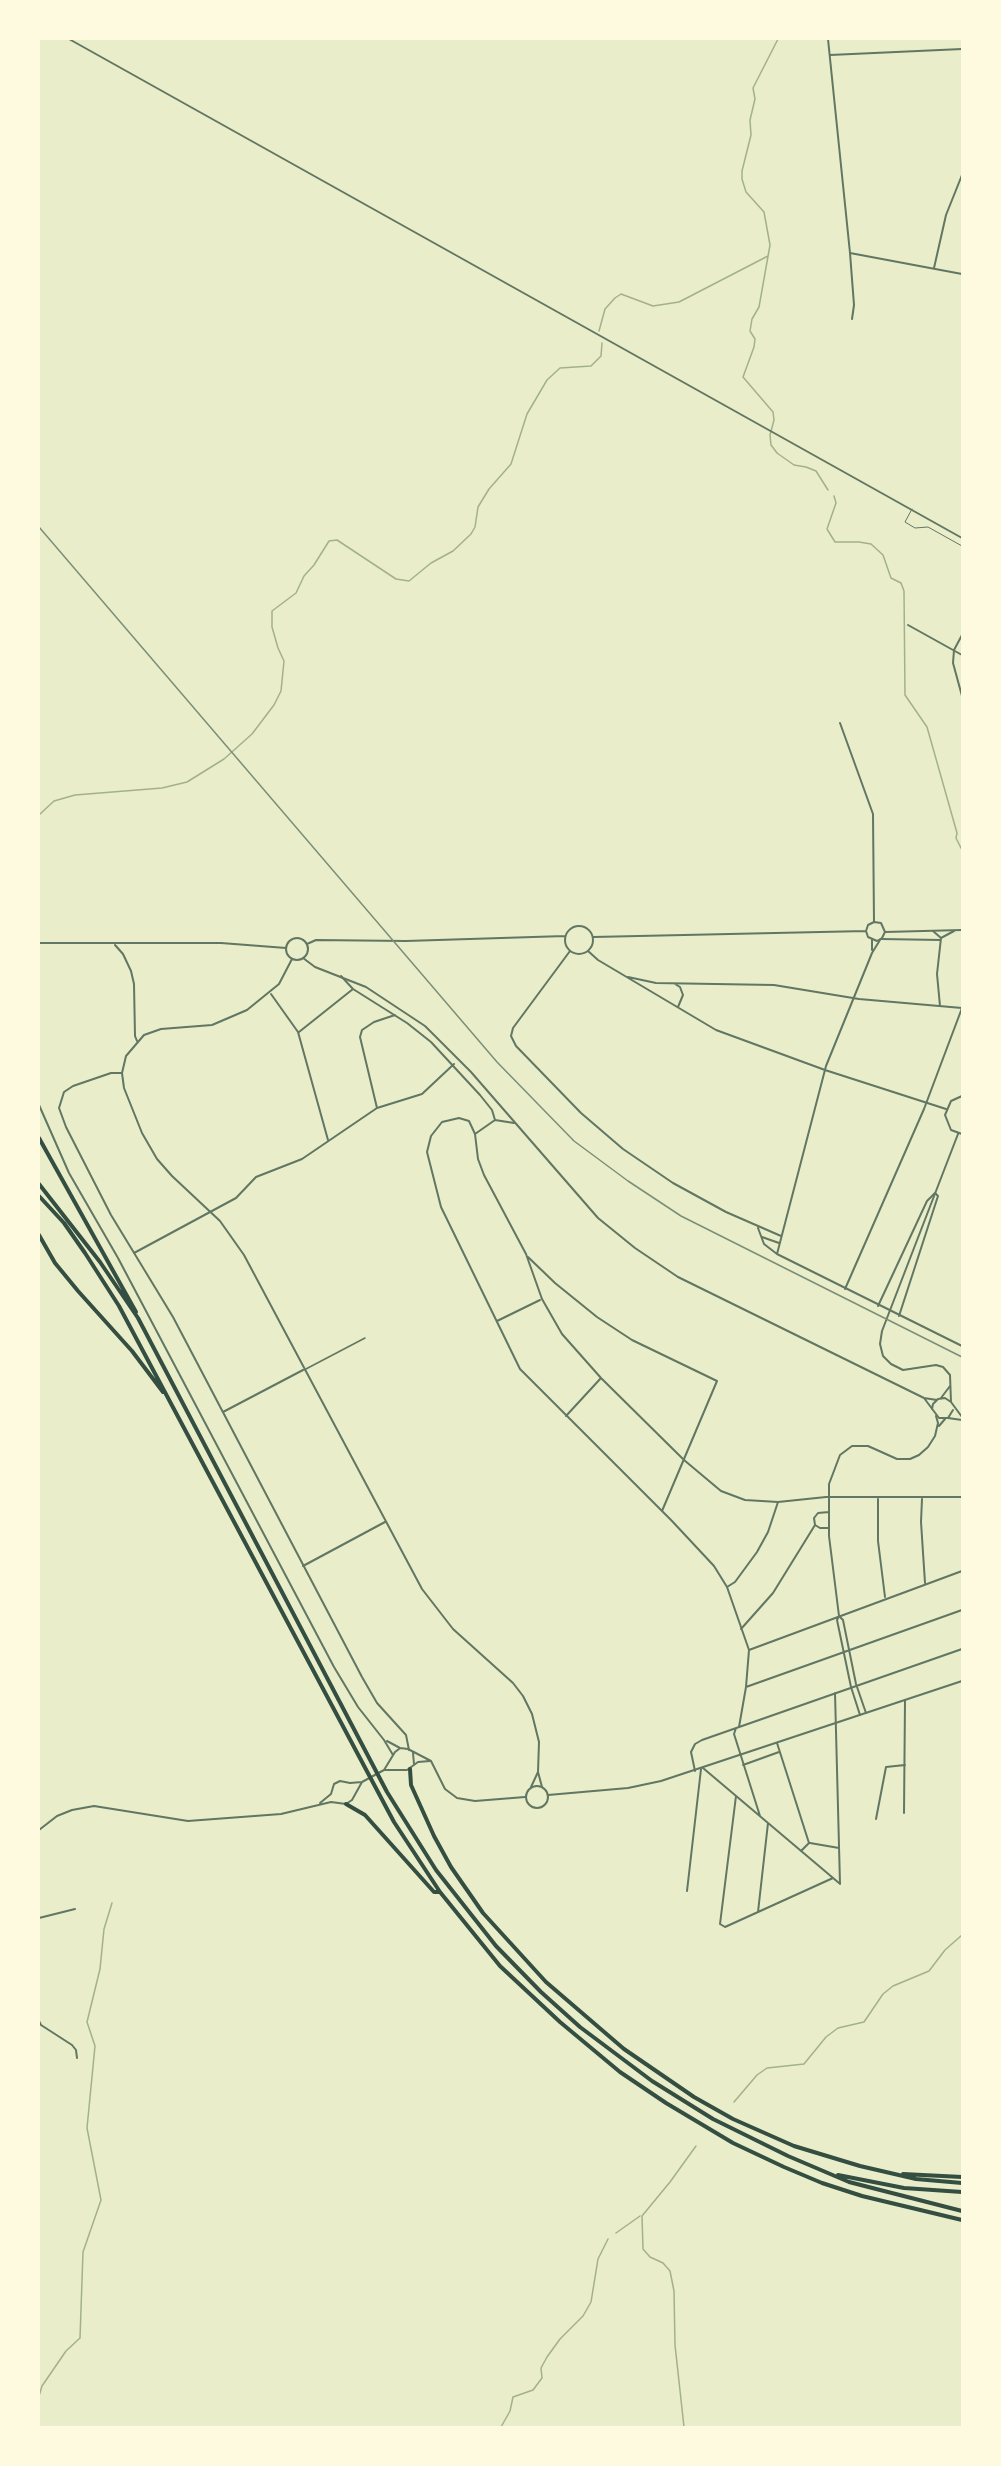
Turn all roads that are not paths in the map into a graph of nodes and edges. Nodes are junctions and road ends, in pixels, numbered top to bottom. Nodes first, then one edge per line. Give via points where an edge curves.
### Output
1 (69, 39) edge
2 (828, 39) edge
3 (962, 49) edge
4 (830, 55) junction
5 (962, 175) edge
6 (850, 253) junction
7 (934, 268) junction
8 (962, 274) edge
9 (852, 320) dead end
10 (912, 509) junction
11 (962, 538) edge
12 (962, 546) edge
13 (908, 625) dead end
14 (962, 635) edge
15 (954, 650) junction
16 (962, 655) edge
17 (962, 696) edge
18 (840, 723) dead end
19 (874, 922) junction
20 (956, 930) junction
21 (962, 930) edge
22 (866, 931) junction
23 (933, 931) junction
24 (885, 932) junction
25 (565, 936) junction
26 (593, 937) junction
27 (880, 939) junction
28 (941, 939) junction
29 (872, 940) junction
30 (39, 943) edge
31 (307, 944) junction
32 (115, 945) junction
33 (286, 948) junction
34 (570, 951) junction
35 (588, 951) junction
36 (872, 953) junction
37 (303, 958) junction
38 (292, 959) junction
39 (341, 976) junction
40 (626, 976) junction
41 (675, 984) junction
42 (353, 989) junction
43 (270, 993) junction
44 (854, 998) junction
45 (940, 1006) junction
46 (678, 1008) junction
47 (962, 1008) edge
48 (395, 1015) junction
49 (298, 1032) junction
50 (138, 1041) junction
51 (454, 1064) junction
52 (825, 1070) junction
53 (122, 1073) junction
54 (962, 1096) edge
55 (927, 1103) junction
56 (39, 1106) edge
57 (377, 1108) junction
58 (946, 1109) junction
59 (495, 1120) junction
60 (514, 1123) junction
61 (475, 1134) junction
62 (960, 1134) edge
63 (39, 1138) edge
64 (327, 1140) junction
65 (39, 1184) edge
66 (935, 1193) junction
67 (39, 1196) edge
68 (210, 1212) junction
69 (757, 1227) junction
70 (39, 1235) edge
71 (781, 1236) junction
72 (762, 1237) junction
73 (780, 1243) junction
74 (134, 1253) junction
75 (526, 1254) junction
76 (777, 1254) junction
77 (845, 1289) junction
78 (542, 1299) junction
79 (878, 1305) junction
80 (899, 1316) junction
81 (138, 1318) junction
82 (497, 1321) junction
83 (365, 1338) dead end
84 (962, 1346) edge
85 (304, 1370) junction
86 (601, 1378) junction
87 (951, 1384) junction
88 (166, 1395) junction
89 (924, 1398) junction
90 (939, 1399) junction
91 (951, 1402) junction
92 (953, 1407) junction
93 (932, 1409) junction
94 (223, 1412) junction
95 (566, 1416) junction
96 (936, 1416) junction
97 (947, 1418) junction
98 (962, 1418) edge
99 (937, 1429) junction
100 (684, 1460) junction
101 (829, 1497) junction
102 (962, 1497) edge
103 (922, 1498) junction
104 (878, 1499) junction
105 (778, 1502) junction
106 (662, 1511) junction
107 (829, 1512) junction
108 (385, 1522) junction
109 (815, 1525) junction
110 (829, 1528) junction
111 (303, 1566) junction
112 (962, 1571) edge
113 (925, 1583) junction
114 (727, 1587) junction
115 (885, 1598) junction
116 (962, 1610) edge
117 (839, 1616) junction
118 (741, 1629) junction
119 (962, 1648) edge
120 (749, 1650) junction
121 (849, 1650) junction
122 (843, 1653) junction
123 (962, 1681) edge
124 (856, 1684) junction
125 (851, 1686) junction
126 (746, 1687) junction
127 (835, 1692) junction
128 (905, 1700) junction
129 (866, 1713) junction
130 (860, 1715) junction
131 (837, 1722) junction
132 (738, 1727) junction
133 (384, 1740) junction
134 (777, 1743) junction
135 (400, 1748) junction
136 (409, 1750) junction
137 (779, 1752) junction
138 (413, 1753) junction
139 (393, 1755) junction
140 (740, 1756) junction
141 (392, 1759) junction
142 (431, 1761) junction
143 (743, 1765) junction
144 (904, 1765) junction
145 (412, 1766) junction
146 (397, 1769) junction
147 (702, 1769) junction
148 (384, 1770) junction
149 (694, 1771) junction
150 (538, 1772) junction
151 (362, 1782) junction
152 (350, 1783) junction
153 (531, 1787) junction
154 (542, 1787) junction
155 (355, 1793) junction
156 (331, 1794) junction
157 (548, 1795) junction
158 (736, 1796) junction
159 (525, 1797) junction
160 (339, 1804) junction
161 (346, 1804) junction
162 (317, 1805) junction
163 (904, 1813) dead end
164 (760, 1816) junction
165 (876, 1819) dead end
166 (768, 1823) junction
167 (39, 1830) edge
168 (809, 1843) junction
169 (839, 1848) junction
170 (801, 1851) junction
171 (833, 1878) junction
172 (687, 1891) dead end
173 (440, 1892) junction
174 (75, 1909) dead end
175 (758, 1912) junction
176 (39, 1918) edge
177 (39, 2021) edge
178 (77, 2058) dead end
179 (890, 2173) junction
180 (836, 2174) junction
181 (962, 2177) edge
182 (962, 2183) edge
183 (962, 2192) edge
184 (962, 2211) edge
185 (962, 2220) edge

1 - 10 street
2 - 4 street
3 - 4 street
4 - 6 street
5 - 7 street via 946,215
6 - 7 street
6 - 9 street
7 - 8 street
10 - 11 street
10 - 12 lane via 905,522 915,528 928,527
13 - 15 street
14 - 15 street
15 - 16 street
15 - 17 street via 953,663
18 - 19 street via 873,814
19 - 22 street
19 - 24 street via 883,926
20 - 21 street
20 - 23 street
20 - 28 street
22 - 26 street
22 - 29 street
23 - 24 street
23 - 28 street
24 - 27 street
25 - 26 street via 570,928 579,925
25 - 31 street via 316,940
25 - 34 street
26 - 35 street
27 - 28 street
27 - 29 street
27 - 36 street
28 - 45 street via 936,974
29 - 36 street
30 - 32 street
31 - 33 street via 294,938
31 - 37 street via 308,952
32 - 33 street via 229,943
32 - 50 street via 131,971
33 - 38 street
34 - 35 street
34 - 69 street via 513,1028 511,1036 516,1046 622,1149 673,1183
35 - 40 street
36 - 44 street
37 - 38 street
37 - 39 street
38 - 43 street via 283,979
39 - 42 street
39 - 60 street via 374,992 425,1026
40 - 41 street
40 - 46 street
41 - 44 street via 774,986
41 - 46 street via 682,995
42 - 48 street
42 - 49 street
43 - 49 street
43 - 50 street via 247,1010 215,1024 156,1030
44 - 45 street
44 - 52 street
45 - 47 street
46 - 52 street via 727,1035
47 - 55 street
48 - 51 street
48 - 57 street via 362,1030 360,1037
49 - 64 street
50 - 53 street via 126,1056
51 - 57 street via 422,1095
51 - 59 street via 492,1110
52 - 55 street
52 - 71 street
53 - 68 street via 132,1111 153,1152
53 - 74 street via 111,1073 70,1088 61,1097 59,1107 71,1139
54 - 58 street via 951,1101
55 - 58 street
55 - 77 street
56 - 133 street via 69,1173 334,1667
57 - 64 street
58 - 62 street via 946,1123
59 - 60 street
59 - 61 street
60 - 89 street via 598,1218 678,1277
61 - 75 street via 484,1175
61 - 82 street via 469,1121 459,1118 442,1122 431,1136 427,1152 441,1207
62 - 66 street
63 - 81 highway
64 - 68 street via 302,1159 256,1177 241,1195
65 - 81 highway
66 - 79 street via 927,1201
66 - 80 street via 938,1196
66 - 87 street via 882,1331 882,1350 891,1364 903,1370 943,1366
67 - 88 highway via 86,1253
68 - 74 street
68 - 85 street via 244,1255
69 - 71 street
69 - 72 street
70 - 88 highway via 55,1263
71 - 73 street
72 - 73 street
72 - 76 street via 764,1244
73 - 76 street
74 - 94 street
75 - 78 street
75 - 100 street via 597,1317 632,1340 717,1381
76 - 77 street
77 - 79 street
78 - 82 street
78 - 86 street via 562,1334
79 - 80 street
80 - 84 street
81 - 180 highway via 387,1792 436,1870 471,1916 560,2010 652,2081 740,2133
82 - 95 street via 520,1369
83 - 85 street
85 - 94 street
85 - 108 street
86 - 95 street
86 - 100 street
87 - 90 street
87 - 91 street
88 - 173 highway via 371,1782
89 - 90 street
89 - 93 street
90 - 91 street
90 - 93 street
91 - 92 street
92 - 97 street
92 - 98 street
93 - 96 street
94 - 111 street
95 - 106 street
96 - 97 street
96 - 99 street
97 - 98 street
97 - 99 street
99 - 101 street via 926,1449 910,1459 891,1457 864,1445 849,1447 835,1466
100 - 105 street via 721,1491 745,1500
100 - 106 street
101 - 104 street
101 - 105 street
101 - 107 street
102 - 103 street
103 - 104 street
103 - 113 street
104 - 115 street
105 - 114 street via 757,1552
106 - 114 street via 714,1566
107 - 109 street via 818,1513
107 - 110 street
108 - 111 street
108 - 150 street via 417,1581 440,1613 523,1696 539,1742
109 - 110 street
109 - 118 street via 773,1593
110 - 117 street
111 - 136 street via 377,1703 406,1735
112 - 113 street
113 - 115 street
114 - 118 street
115 - 117 street
116 - 121 street
117 - 120 street
117 - 121 street
117 - 122 street
118 - 120 street
119 - 124 street
120 - 126 street
121 - 122 street
121 - 124 street
122 - 125 street
122 - 126 street
123 - 128 street
124 - 125 street
124 - 129 street
125 - 127 street
125 - 130 street
126 - 132 street
127 - 131 street
127 - 132 street
128 - 129 street
128 - 144 street
129 - 130 street
130 - 131 street
131 - 134 street
131 - 169 street
132 - 140 street via 734,1734
132 - 149 street via 695,1744 691,1752
133 - 135 street
133 - 139 street
134 - 137 street
134 - 140 street
135 - 136 street
135 - 139 street
136 - 138 street
137 - 143 street
137 - 168 street
138 - 142 street
138 - 145 street
139 - 141 street
140 - 143 street
140 - 147 street
141 - 146 street
141 - 148 street
142 - 145 street
142 - 159 street via 445,1789 462,1801
143 - 164 street
144 - 163 street
144 - 165 street via 886,1767
145 - 146 street via 404,1771
145 - 179 highway via 411,1785 422,1811 465,1889 523,1959 593,2024 657,2073 733,2119 794,2146
146 - 148 street
147 - 149 street
147 - 158 street
147 - 172 street
148 - 151 street
149 - 157 street via 645,1785
150 - 153 street
150 - 154 street
151 - 152 street
151 - 155 street
152 - 155 street
152 - 156 street via 337,1782
153 - 154 street
153 - 159 street
154 - 157 street
155 - 161 street
156 - 160 street
156 - 162 street
157 - 159 street via 538,1808 530,1806
158 - 164 street
158 - 175 street via 720,1924 725,1927
160 - 161 street
160 - 162 street
161 - 173 highway via 365,1815 434,1892
162 - 167 street via 281,1814 205,1821 94,1806 57,1816
164 - 166 street
166 - 170 street
166 - 175 street
168 - 169 street
168 - 170 street
169 - 171 street via 840,1884
170 - 171 street
171 - 175 street
173 - 185 highway via 500,1965 547,2011 620,2072 666,2103 784,2168 862,2196
174 - 176 street
177 - 178 street via 72,2045
179 - 181 highway
179 - 182 highway
180 - 183 highway via 904,2188
180 - 184 highway via 860,2185

